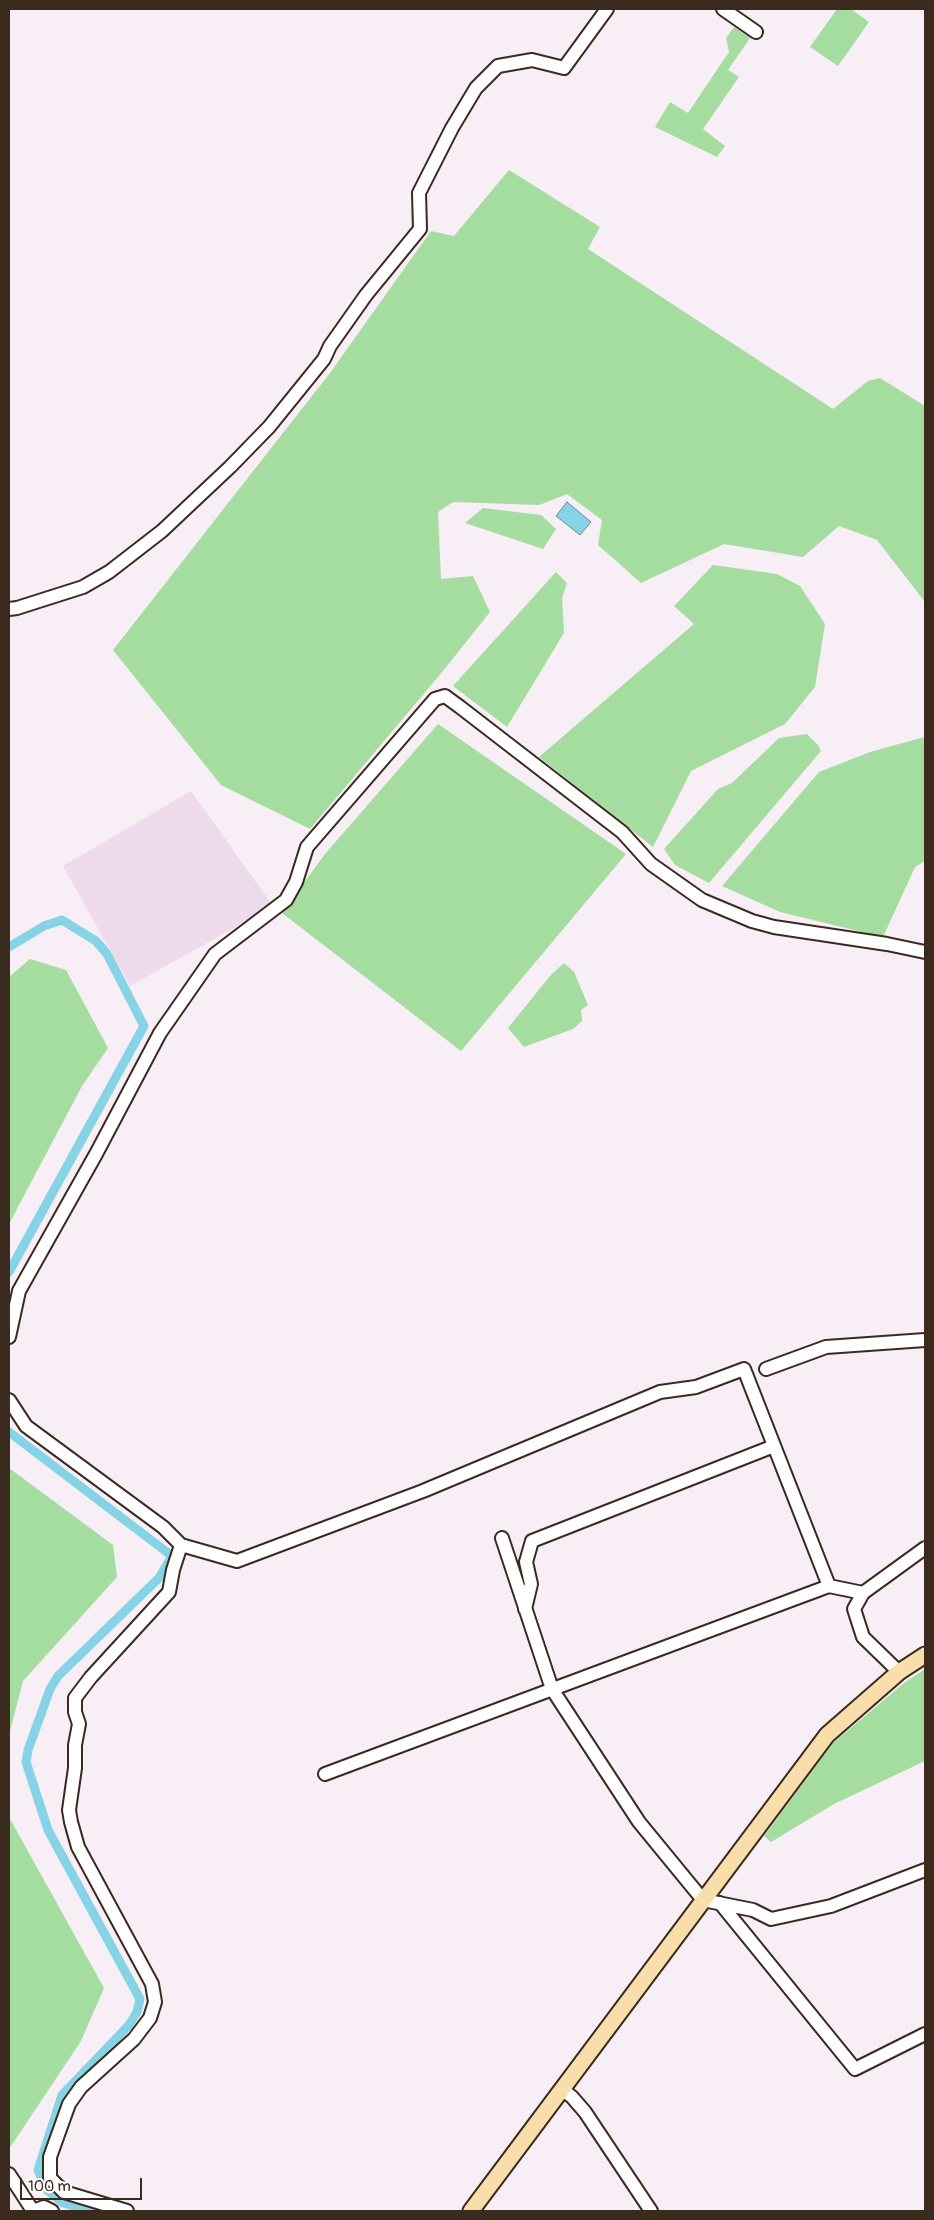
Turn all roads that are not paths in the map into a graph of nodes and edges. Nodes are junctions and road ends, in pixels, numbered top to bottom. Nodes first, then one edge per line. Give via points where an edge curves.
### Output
1 (607, 9) edge
2 (723, 9) edge
3 (756, 32) dead end
4 (9, 609) edge
5 (925, 952) edge
6 (9, 1337) edge
7 (925, 1340) edge
8 (766, 1369) dead end
9 (9, 1400) edge
10 (774, 1446) junction
11 (502, 1538) dead end
12 (182, 1545) junction
13 (925, 1548) edge
14 (829, 1586) junction
15 (863, 1593) junction
16 (526, 1609) junction
17 (925, 1655) edge
18 (899, 1672) junction
19 (552, 1689) junction
20 (325, 1774) dead end
21 (925, 1870) edge
22 (704, 1900) junction
23 (720, 1903) junction
24 (925, 2034) edge
25 (563, 2090) junction
26 (9, 2174) edge
27 (33, 2211) edge
28 (52, 2211) edge
29 (127, 2211) edge
30 (471, 2211) edge
31 (651, 2211) edge

1 - 4 street via 564,68 532,60 498,66 476,88 419,193 420,229 366,295 324,359 269,427 230,468 162,531 109,572 84,587
2 - 3 street
5 - 6 street via 774,927 702,900 651,864 622,832 460,707 445,696 435,699 307,847 296,882 286,900 214,954 160,1033 19,1291
7 - 8 street via 826,1347
9 - 12 street via 26,1426 163,1527
10 - 12 street via 744,1369 696,1387 660,1392 423,1491 237,1561
10 - 14 street
10 - 16 street via 532,1541 526,1562 531,1584
11 - 16 street
12 - 29 street via 169,1592 75,1698 79,1724 70,1822 78,1847 152,1984 155,2002 150,2018 134,2039 82,2087 69,2104 50,2157 50,2178 64,2192
13 - 15 street
14 - 15 street
14 - 19 street
15 - 18 street via 854,1609 863,1637
16 - 19 street
17 - 18 main road
18 - 22 main road via 826,1735
19 - 20 street
19 - 22 street via 639,1822
21 - 23 street via 831,1906 771,1919 753,1910
22 - 23 street
22 - 25 main road
23 - 24 street via 855,2069
25 - 30 main road
25 - 31 street via 586,2112
26 - 27 street
27 - 28 street via 44,2207

